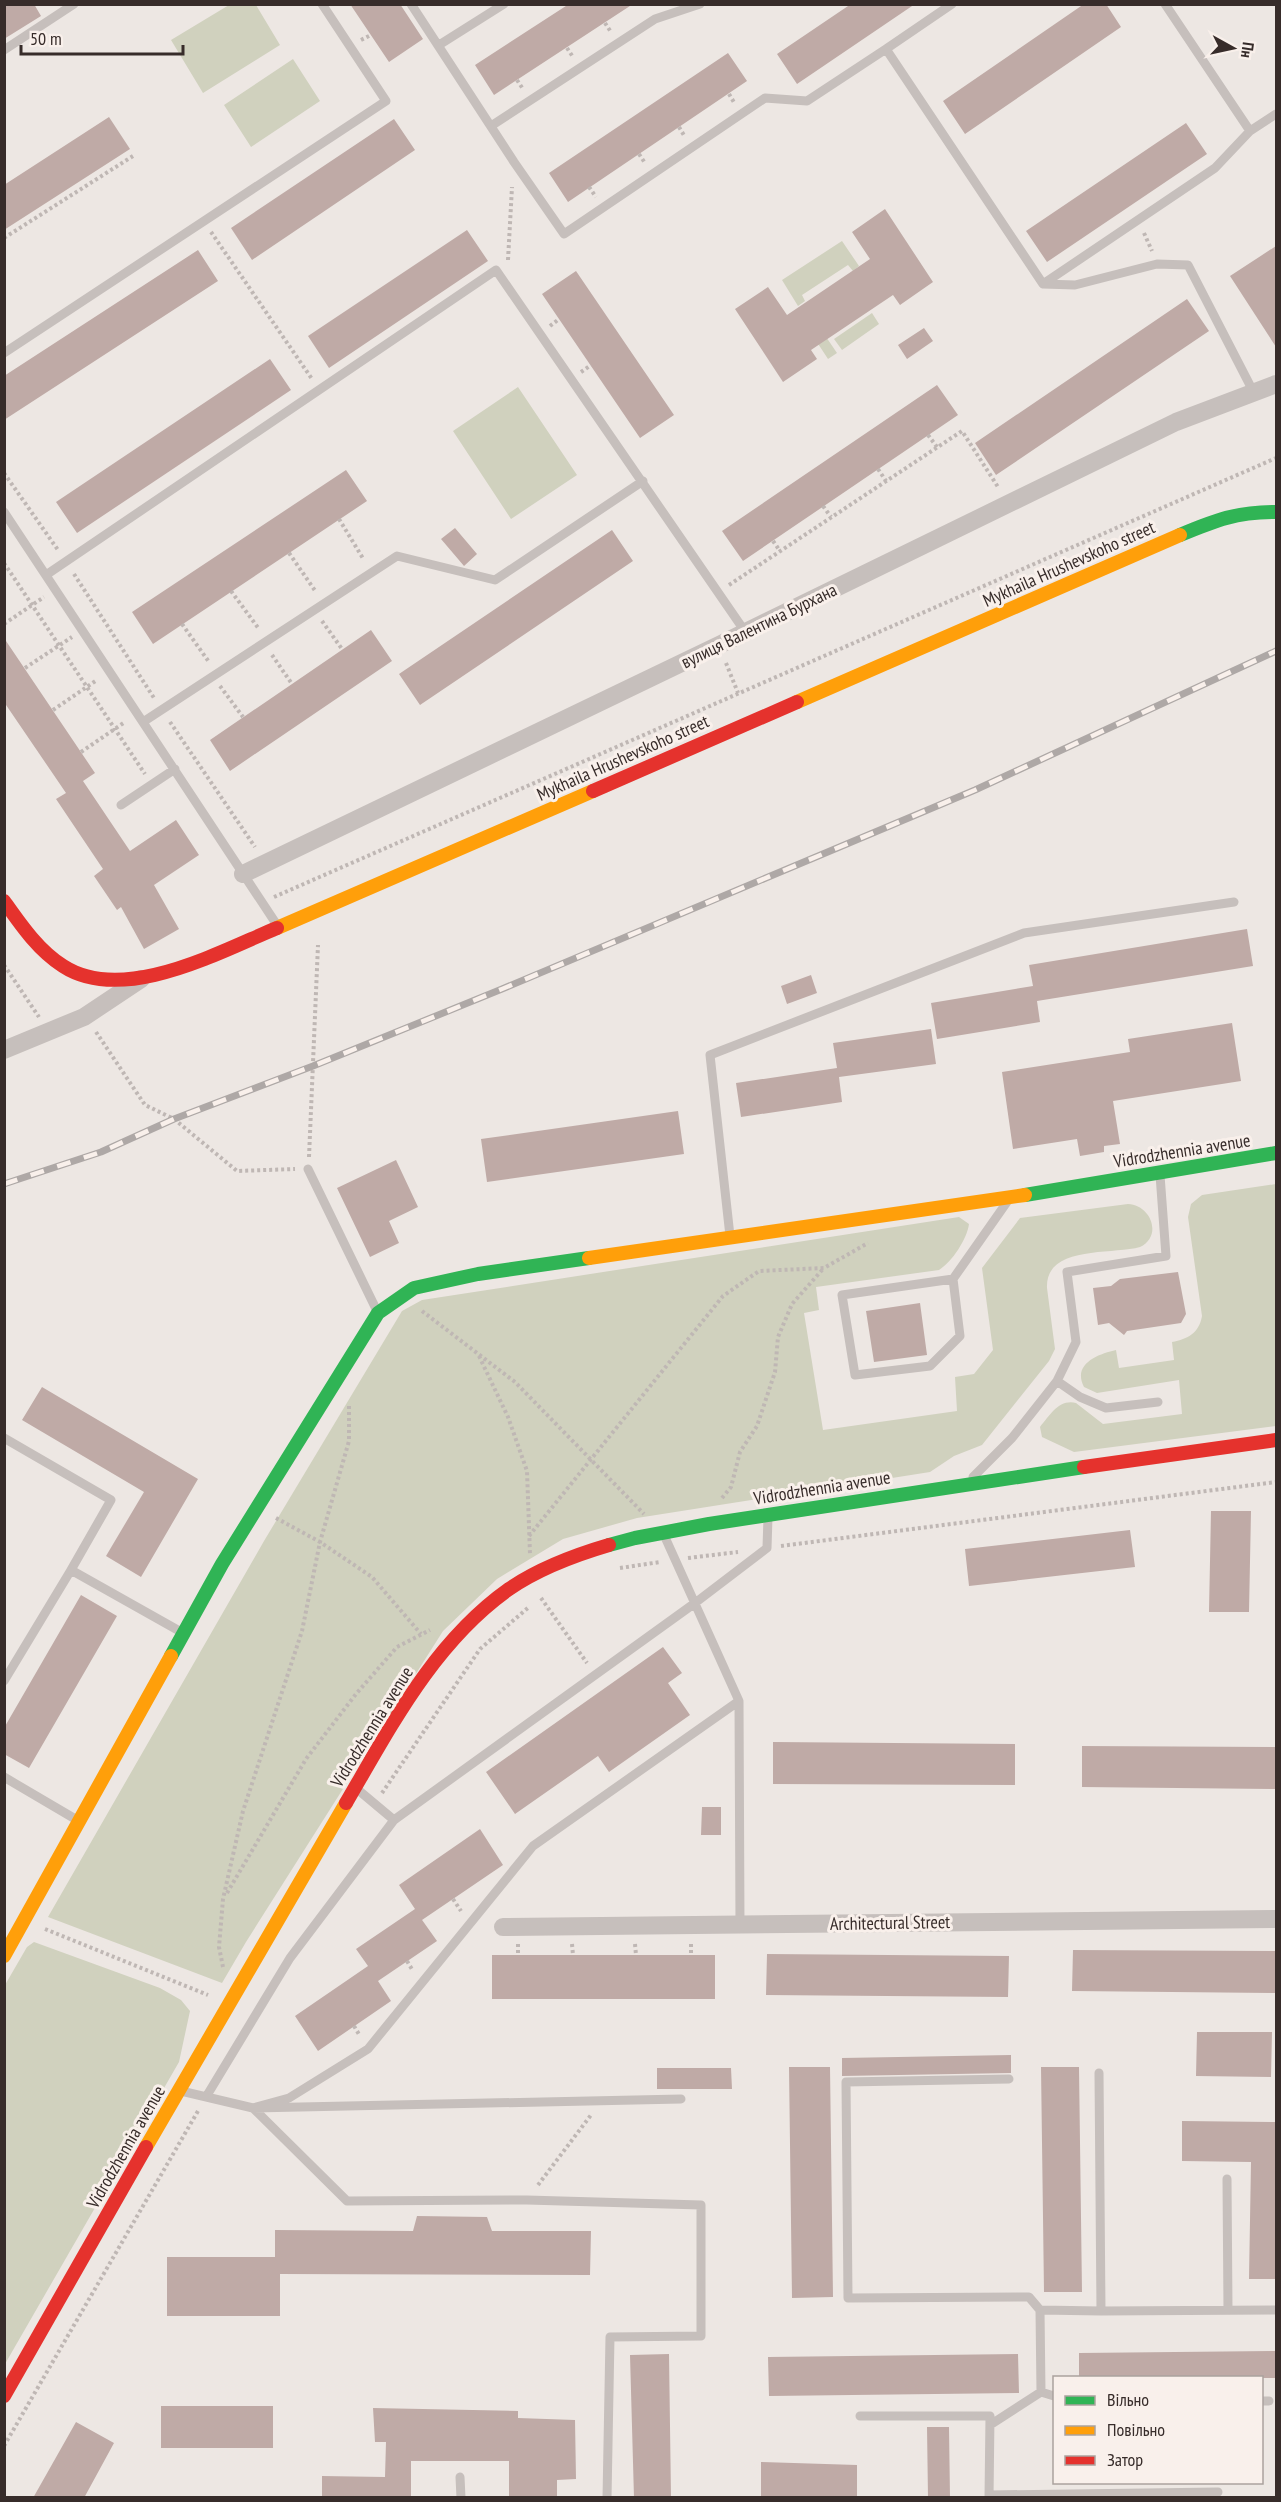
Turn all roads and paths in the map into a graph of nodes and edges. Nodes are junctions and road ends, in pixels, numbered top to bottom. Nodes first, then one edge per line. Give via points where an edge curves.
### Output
1 (74, 4) edge
2 (322, 4) edge
3 (411, 4) edge
4 (504, 4) edge
5 (700, 4) edge
6 (951, 4) edge
7 (1165, 4) edge
8 (440, 45) junction
9 (886, 49) junction
10 (4, 50) edge
11 (1276, 114) edge
12 (491, 126) junction
13 (1250, 131) junction
14 (133, 156) dead end
15 (514, 162) junction
16 (100, 168) dead end
17 (104, 174) junction
18 (51, 200) dead end
19 (55, 206) junction
20 (1138, 220) junction
21 (203, 222) junction
22 (4, 238) edge
23 (1157, 264) junction
24 (506, 284) junction
25 (1043, 284) junction
26 (4, 353) edge
27 (1276, 384) edge
28 (319, 390) junction
29 (1254, 393) junction
30 (928, 435) dead end
31 (937, 447) junction
32 (1276, 458) edge
33 (878, 469) dead end
34 (4, 473) edge
35 (643, 481) junction
36 (886, 481) junction
37 (1010, 504) junction
38 (823, 506) dead end
39 (4, 512) edge
40 (1276, 512) edge
41 (831, 518) junction
42 (339, 519) dead end
43 (773, 541) dead end
44 (780, 551) junction
45 (289, 553) dead end
46 (4, 562) edge
47 (66, 562) junction
48 (372, 573) junction
49 (46, 575) junction
50 (56, 589) junction
51 (231, 591) dead end
52 (718, 592) junction
53 (324, 604) junction
54 (33, 605) junction
55 (315, 610) junction
56 (4, 624) edge
57 (182, 624) dead end
58 (82, 630) junction
59 (746, 633) junction
60 (266, 642) junction
61 (59, 645) junction
62 (719, 645) junction
63 (342, 649) dead end
64 (25, 668) dead end
65 (110, 671) junction
66 (215, 675) junction
67 (292, 684) dead end
68 (87, 687) junction
69 (738, 693) junction
70 (161, 709) junction
71 (53, 710) dead end
72 (243, 717) dead end
73 (140, 718) junction
74 (115, 729) junction
75 (81, 752) dead end
76 (174, 769) junction
77 (152, 784) junction
78 (121, 805) dead end
79 (266, 863) junction
80 (243, 874) junction
81 (4, 901) edge
82 (262, 902) junction
83 (1234, 902) dead end
84 (279, 927) junction
85 (318, 945) dead end
86 (4, 965) edge
87 (143, 978) junction
88 (84, 1017) junction
89 (49, 1033) junction
90 (4, 1050) edge
91 (1276, 1154) edge
92 (308, 1169) junction
93 (1160, 1172) junction
94 (1010, 1198) junction
95 (730, 1239) junction
96 (874, 1239) dead end
97 (824, 1268) junction
98 (953, 1279) junction
99 (402, 1296) junction
100 (378, 1313) junction
101 (477, 1352) junction
102 (1057, 1381) junction
103 (349, 1394) dead end
104 (1158, 1402) dead end
105 (4, 1438) edge
106 (1276, 1440) edge
107 (591, 1460) junction
108 (1276, 1482) edge
109 (966, 1484) junction
110 (257, 1507) junction
111 (768, 1515) junction
112 (698, 1526) junction
113 (663, 1534) junction
114 (529, 1536) junction
115 (320, 1542) junction
116 (767, 1548) junction
117 (675, 1559) junction
118 (617, 1569) dead end
119 (71, 1570) junction
120 (531, 1578) junction
121 (548, 1593) dead end
122 (540, 1597) junction
123 (695, 1603) junction
124 (440, 1624) dead end
125 (183, 1634) junction
126 (421, 1634) junction
127 (595, 1675) junction
128 (4, 1681) edge
129 (739, 1701) junction
130 (4, 1778) edge
131 (356, 1788) junction
132 (375, 1804) junction
133 (394, 1820) junction
134 (80, 1822) junction
135 (223, 1899) junction
136 (1276, 1919) edge
137 (25, 1921) junction
138 (740, 1924) junction
139 (503, 1927) dead end
140 (4, 1956) edge
141 (223, 1969) dead end
142 (228, 2003) junction
143 (1099, 2073) dead end
144 (1009, 2079) dead end
145 (178, 2091) junction
146 (206, 2097) junction
147 (681, 2099) dead end
148 (602, 2100) junction
149 (253, 2108) junction
150 (1227, 2179) dead end
151 (527, 2200) junction
152 (1040, 2310) junction
153 (1228, 2310) junction
154 (1276, 2310) edge
155 (1101, 2311) junction
156 (1041, 2392) junction
157 (4, 2396) edge
158 (1053, 2396) edge
159 (860, 2416) dead end
160 (990, 2425) junction
161 (4, 2446) edge
162 (460, 2477) dead end
163 (1218, 2492) dead end
164 (989, 2496) edge
165 (461, 2498) edge
166 (607, 2498) edge

1 - 10 lane
2 - 21 lane via 386,101
3 - 8 lane
4 - 8 lane
5 - 12 lane via 655,19
6 - 9 lane
7 - 13 lane
8 - 12 lane
9 - 15 lane via 807,101 765,98 564,234
9 - 25 lane
11 - 13 lane
12 - 15 lane
13 - 20 lane via 1215,168
14 - 17 path
15 - 24 path
16 - 17 path
17 - 19 path
18 - 19 path
19 - 22 path
20 - 23 path
20 - 25 lane
21 - 26 lane
21 - 28 path
23 - 25 lane via 1075,285
23 - 29 lane via 1188,265
24 - 28 lane via 496,270
24 - 35 lane
27 - 29 street, вулиця Валентина Бурхана
28 - 47 lane
29 - 37 street, вулиця Валентина Бурхана via 1176,422
30 - 31 path
31 - 36 path
31 - 37 path via 962,431
32 - 69 path
33 - 36 path
34 - 47 path
35 - 48 lane via 495,580 398,556
35 - 52 lane
36 - 41 path
37 - 59 street, вулиця Валентина Бурхана
38 - 41 path
39 - 49 lane
40 - 84 main road, Mykhaila Hrushevskoho street via 1222,517
41 - 44 path
42 - 48 path
43 - 44 path
44 - 52 path
45 - 53 path
46 - 54 path
47 - 49 lane
47 - 70 path
48 - 53 lane
49 - 50 lane
50 - 54 path
50 - 58 lane
51 - 60 path
52 - 59 lane
53 - 55 lane
54 - 56 path
54 - 61 path
55 - 60 lane
55 - 63 path
57 - 66 path
58 - 61 path
58 - 65 lane
59 - 62 street, вулиця Валентина Бурхана
60 - 66 lane
60 - 67 path
61 - 64 path
61 - 68 path
62 - 69 path
62 - 79 street, вулиця Валентина Бурхана
65 - 68 path
65 - 73 lane
66 - 70 lane
66 - 72 path
68 - 71 path
68 - 74 path
69 - 82 path
70 - 73 lane
70 - 79 path
73 - 74 path
73 - 76 lane
74 - 75 path
74 - 77 path
76 - 77 lane
76 - 80 lane
77 - 78 lane
79 - 80 street, вулиця Валентина Бурхана
80 - 82 lane
81 - 87 main road, Mykhaila Hrushevskoho street via 36,944 75,973 107,981
82 - 84 lane
83 - 95 lane via 1024,933 710,1055
84 - 87 main road, Mykhaila Hrushevskoho street
85 - 92 path
86 - 89 path
87 - 88 street
88 - 89 street
88 - 92 path via 145,1105 174,1119 237,1171
89 - 90 street
91 - 93 main road, Vidrodzhennia avenue
92 - 100 lane
93 - 94 main road, Vidrodzhennia avenue
93 - 102 lane via 1166,1256 1067,1272 1076,1342
94 - 95 main road, Vidrodzhennia avenue
94 - 98 lane
95 - 99 main road, Vidrodzhennia avenue via 478,1274 414,1288
96 - 97 path
97 - 107 path via 759,1271 723,1296
97 - 112 path via 792,1304 778,1337 775,1372 757,1426 740,1452 731,1487
98 - 98 lane via 960,1336 930,1366 855,1375 842,1295
99 - 100 main road, Vidrodzhennia avenue
99 - 101 path
100 - 110 main road, Vidrodzhennia avenue
101 - 107 path via 515,1382
101 - 114 path via 508,1417 527,1472
102 - 104 lane via 1080,1397 1106,1407
102 - 109 lane via 1012,1438
103 - 115 path via 349,1441
105 - 119 lane via 111,1500
106 - 109 main road, Vidrodzhennia avenue
107 - 113 path
107 - 114 path
108 - 116 path
109 - 111 main road, Vidrodzhennia avenue
110 - 115 path
110 - 125 main road, Vidrodzhennia avenue
111 - 112 main road, Vidrodzhennia avenue
111 - 116 lane
112 - 113 main road, Vidrodzhennia avenue
113 - 117 lane
113 - 120 main road, Vidrodzhennia avenue via 572,1556
114 - 120 path
115 - 126 path via 372,1577
115 - 135 path via 302,1631 243,1811
116 - 117 path
116 - 123 lane
117 - 118 path
117 - 123 lane
119 - 125 lane
119 - 128 lane
120 - 131 main road, Vidrodzhennia avenue via 509,1589 458,1634 411,1693
121 - 122 path
122 - 127 path
122 - 132 path via 480,1649
123 - 127 lane
123 - 129 lane
124 - 126 path
125 - 134 main road, Vidrodzhennia avenue
126 - 135 path via 397,1647 306,1759
127 - 133 lane
129 - 138 lane
129 - 149 lane via 533,1846 368,2049 289,2098
130 - 134 lane
131 - 132 lane
131 - 142 main road, Vidrodzhennia avenue
132 - 133 lane
133 - 146 lane via 290,1958
134 - 137 main road, Vidrodzhennia avenue
135 - 141 path via 219,1947
136 - 138 street, Architectural Street
137 - 140 main road, Vidrodzhennia avenue
137 - 142 path
138 - 139 street, Architectural Street
142 - 145 main road, Vidrodzhennia avenue
143 - 155 lane
144 - 152 lane via 846,2082 848,2298 1029,2297
145 - 146 lane
145 - 157 main road, Vidrodzhennia avenue
146 - 149 lane
146 - 161 path
147 - 148 lane
148 - 149 lane
148 - 151 path
149 - 151 lane via 346,2201
150 - 153 lane
151 - 166 lane via 701,2205 701,2336 610,2337
152 - 155 lane
152 - 156 lane
153 - 154 lane
153 - 155 lane
156 - 158 lane
156 - 160 lane
159 - 160 lane via 990,2416
160 - 164 lane
162 - 165 lane
163 - 164 lane

